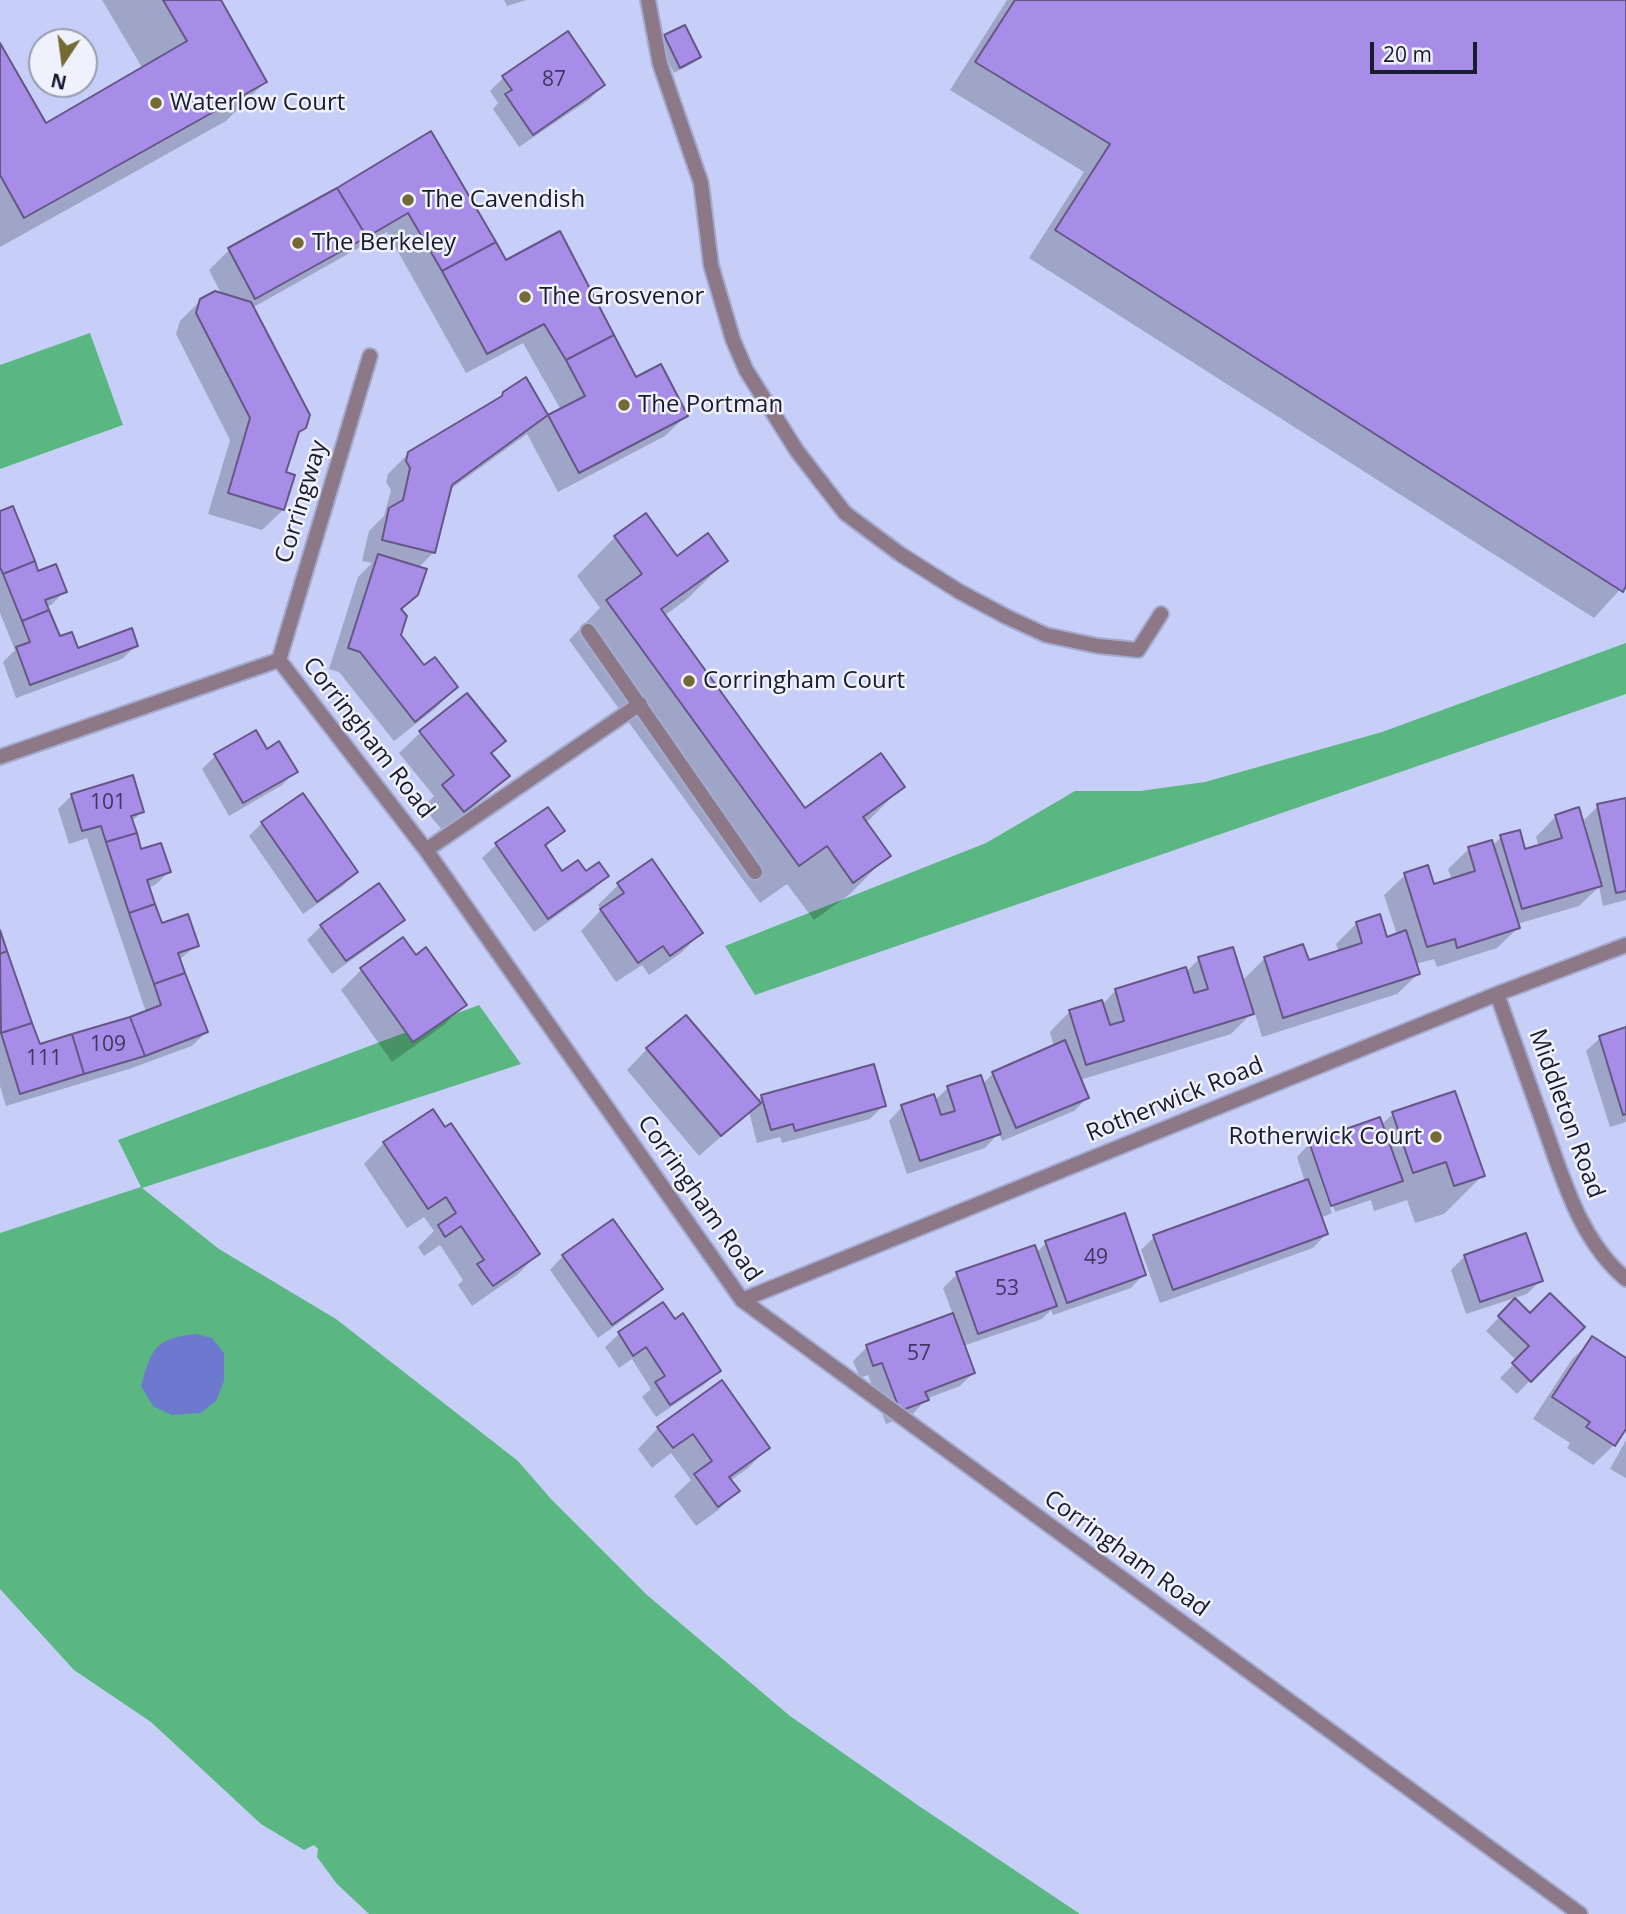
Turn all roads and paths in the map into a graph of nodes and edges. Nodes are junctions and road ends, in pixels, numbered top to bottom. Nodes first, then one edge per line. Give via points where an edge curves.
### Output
1 (648, 0) edge
2 (370, 356) dead end
3 (1161, 614) dead end
4 (588, 631) dead end
5 (279, 660) junction
6 (640, 704) junction
7 (0, 757) edge
8 (426, 850) junction
9 (755, 872) dead end
10 (1626, 945) edge
11 (1497, 994) junction
12 (1626, 1279) edge
13 (742, 1300) junction
14 (1580, 1914) edge

1 - 3 street via 660,64 701,183 711,265 733,341 797,451 845,513 960,592 1046,635 1138,649
2 - 5 street, Corringway
4 - 6 street
5 - 7 street, Corringham Road
5 - 8 street, Corringham Road
6 - 8 street
6 - 9 street
8 - 13 street, Corringham Road
10 - 11 street, Rotherwick Road
11 - 12 street, Middleton Road via 1569,1195 1611,1266
11 - 13 street, Rotherwick Road
13 - 14 street, Corringham Road

